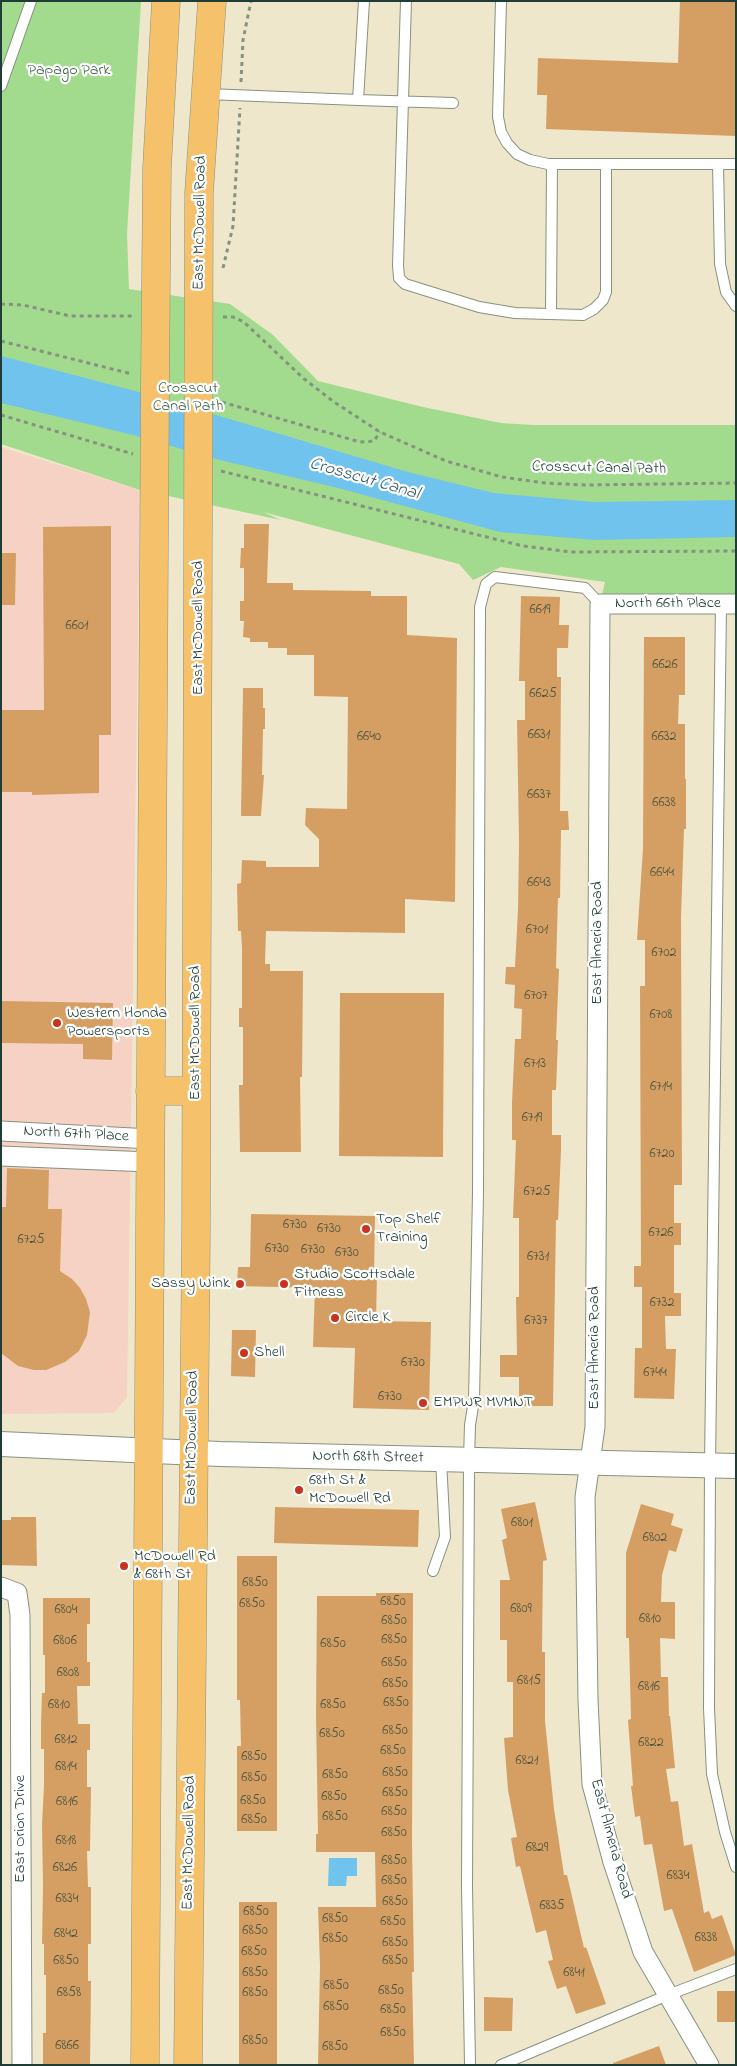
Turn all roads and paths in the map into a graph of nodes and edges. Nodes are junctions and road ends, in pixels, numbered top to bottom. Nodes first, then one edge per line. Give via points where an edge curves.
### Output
1 (30, 1) edge
2 (166, 1) edge
3 (212, 1) edge
4 (250, 1) edge
5 (364, 1) edge
6 (406, 1) edge
7 (501, 1) edge
8 (241, 75) dead end
9 (1, 86) edge
10 (206, 94) junction
11 (358, 100) junction
12 (403, 103) junction
13 (454, 103) dead end
14 (240, 122) dead end
15 (552, 164) junction
16 (606, 164) junction
17 (718, 164) junction
18 (736, 164) edge
19 (223, 270) dead end
20 (1, 304) edge
21 (736, 306) edge
22 (219, 312) dead end
23 (551, 314) junction
24 (132, 316) dead end
25 (223, 317) dead end
26 (219, 322) dead end
27 (1, 341) edge
28 (135, 375) dead end
29 (209, 403) junction
30 (1, 415) edge
31 (380, 432) junction
32 (145, 451) junction
33 (208, 466) junction
34 (736, 483) edge
35 (736, 551) edge
36 (600, 604) junction
37 (728, 604) edge
38 (150, 1091) junction
39 (196, 1091) junction
40 (1, 1131) edge
41 (150, 1150) junction
42 (1, 1156) edge
43 (1, 1444) edge
44 (149, 1450) junction
45 (193, 1453) junction
46 (441, 1460) junction
47 (469, 1460) junction
48 (590, 1463) junction
49 (710, 1466) junction
50 (736, 1466) edge
51 (433, 1571) dead end
52 (9, 1590) edge
53 (146, 1867) junction
54 (190, 1867) junction
55 (736, 1867) edge
56 (736, 1969) edge
57 (668, 1995) junction
58 (22, 2065) edge
59 (145, 2065) edge
60 (188, 2065) edge
61 (470, 2065) edge
62 (501, 2065) edge
63 (709, 2065) edge

1 - 9 lane
2 - 32 main road via 158,168 155,395
3 - 10 main road, East McDowell Road
4 - 8 path
5 - 11 lane
6 - 12 lane
7 - 15 lane via 498,117 501,132 517,154
10 - 11 lane
10 - 29 main road, East McDowell Road via 199,192
11 - 12 lane
12 - 13 lane
12 - 23 lane via 400,278 405,284 479,307
14 - 19 path via 233,226
15 - 16 lane
15 - 23 lane
16 - 17 lane
16 - 23 lane via 606,292 594,310 583,315
17 - 18 lane
17 - 21 lane via 720,264 726,292
20 - 24 path via 23,305 70,316
22 - 26 path
25 - 31 path, Crosscut Canal Path via 244,322 326,396
27 - 28 path
29 - 31 path via 360,442 374,441
29 - 33 main road, East McDowell Road
30 - 32 path
31 - 34 path, Crosscut Canal Path via 446,461 545,483
32 - 38 main road
33 - 35 path via 523,546 571,552
33 - 39 main road, East McDowell Road
36 - 37 street, North 66th Place
36 - 47 lane via 584,588 494,577 486,584 480,607 478,1202 474,1400
36 - 48 street, East Almeria Road via 595,1427
37 - 49 lane
38 - 39 main road
38 - 41 main road
39 - 45 main road, East McDowell Road
40 - 41 street, North 67th Place
41 - 42 street, North 67th Place
41 - 44 main road
43 - 44 street, North 68th Street
44 - 45 street, North 68th Street
44 - 53 main road
45 - 46 street, North 68th Street
45 - 54 main road, East McDowell Road
46 - 47 street, North 68th Street
46 - 51 lane via 445,1537
47 - 48 street, North 68th Street
47 - 61 lane via 467,1886
48 - 49 street, North 68th Street
48 - 57 street, East Almeria Road via 585,1497 592,1784 613,1862 643,1952
49 - 50 street, North 68th Street
49 - 55 lane via 709,1708 712,1774
52 - 58 street, East Orion Drive via 20,1616
53 - 54 main road
53 - 59 main road
54 - 60 main road, East McDowell Road
56 - 57 lane
57 - 62 lane
57 - 63 street, East Almeria Road

